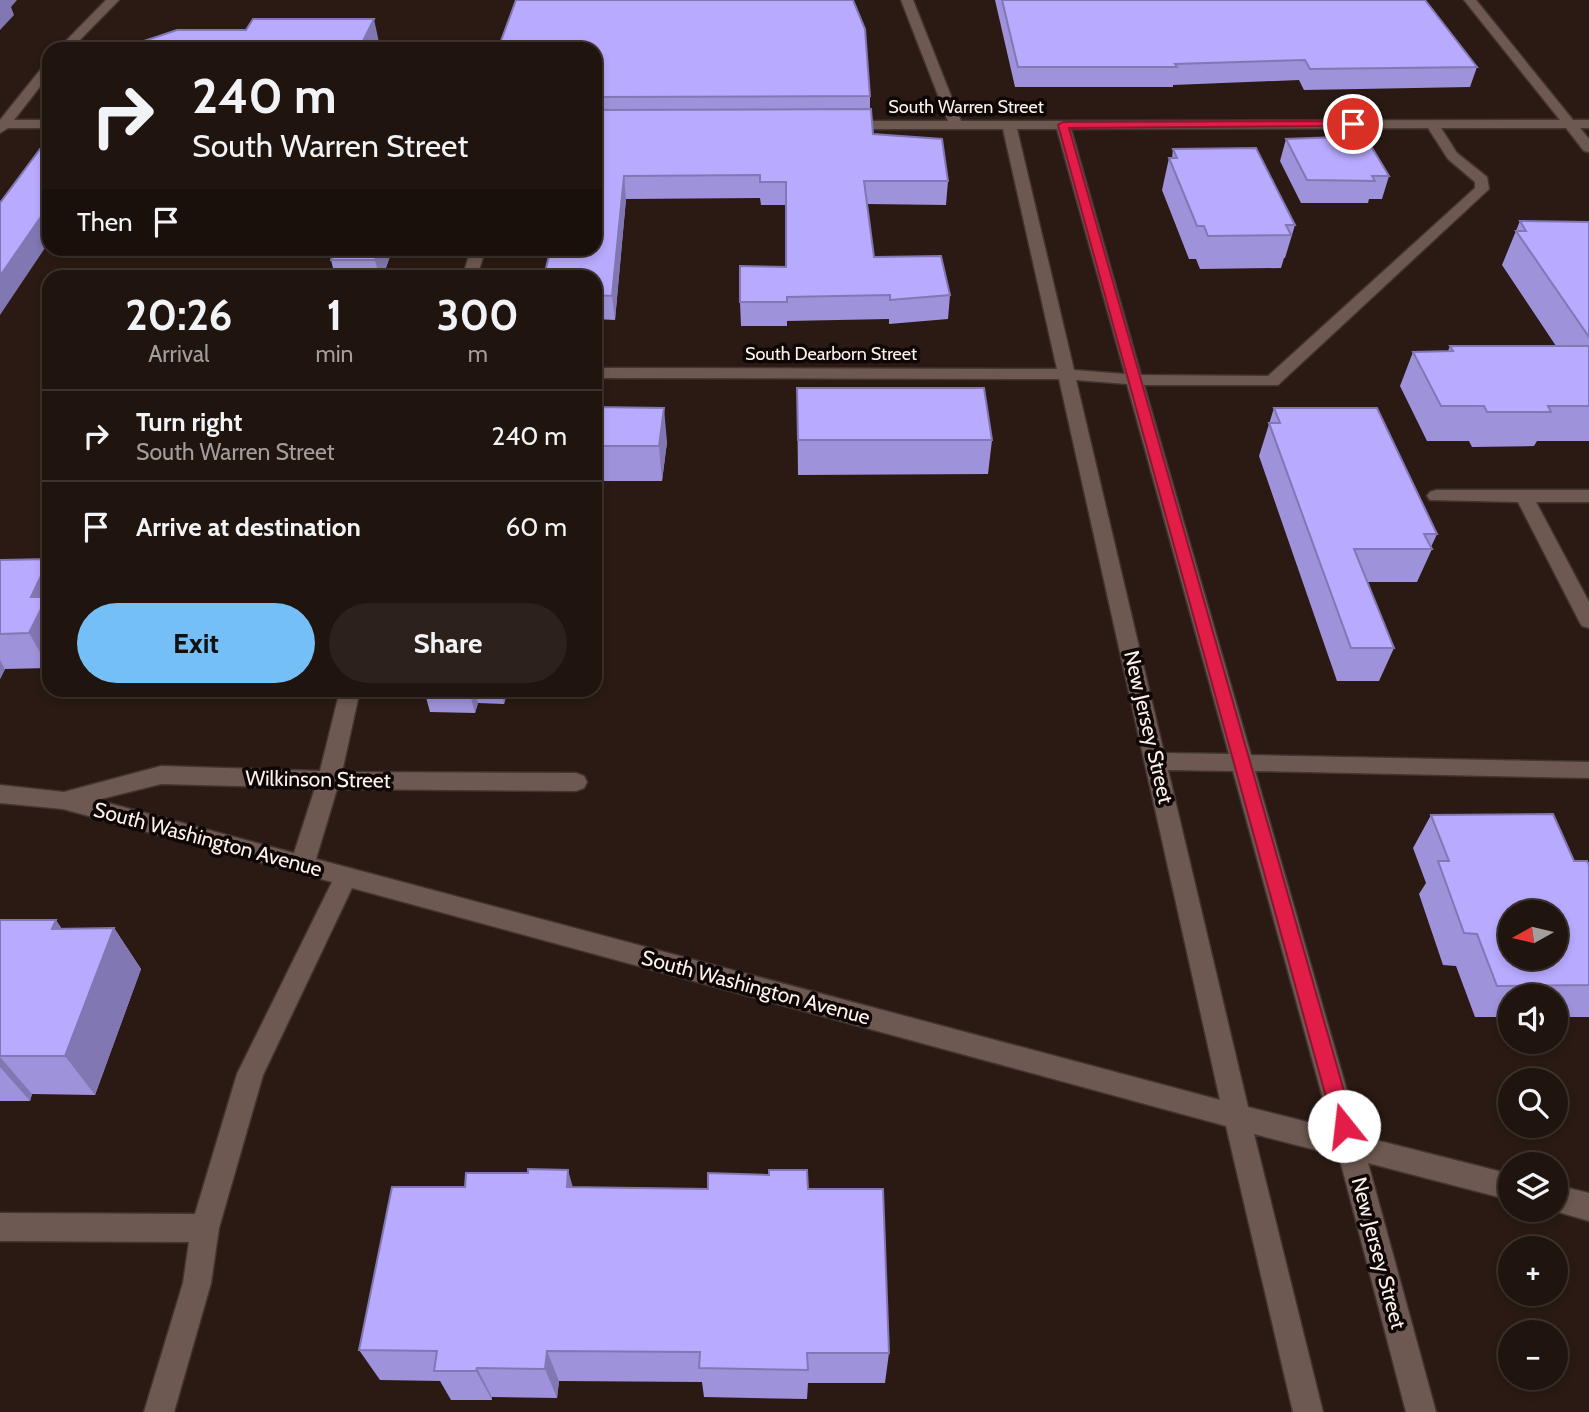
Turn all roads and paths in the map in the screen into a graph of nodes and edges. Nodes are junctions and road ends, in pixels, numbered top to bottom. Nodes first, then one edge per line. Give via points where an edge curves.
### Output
1 (113, 0) edge
2 (907, 0) edge
3 (1470, 0) edge
4 (71, 42) edge
5 (42, 76) edge
6 (42, 124) edge
7 (956, 124) junction
8 (1009, 124) junction
9 (1432, 124) junction
10 (1570, 124) junction
11 (1589, 124) edge
12 (831, 125) edge
13 (1063, 125) junction
14 (2, 126) edge
15 (1589, 148) edge
16 (602, 373) edge
17 (1066, 374) junction
18 (1136, 380) junction
19 (1436, 496) dead end
20 (1524, 496) junction
21 (1589, 496) edge
22 (1589, 621) edge
23 (348, 697) edge
24 (1157, 761) junction
25 (1243, 763) junction
26 (1589, 770) edge
27 (329, 780) junction
28 (576, 782) dead end
29 (0, 794) edge
30 (63, 800) junction
31 (302, 865) junction
32 (346, 877) junction
33 (1237, 1117) junction
34 (1350, 1147) junction
35 (1498, 1184) edge
36 (1568, 1202) edge
37 (1589, 1207) edge
38 (0, 1227) edge
39 (205, 1228) junction
40 (159, 1412) edge
41 (1308, 1412) edge
42 (1421, 1412) edge

1 - 4 street
2 - 7 street
3 - 10 street
5 - 14 street
6 - 14 street
7 - 8 street, South Warren Street
7 - 12 street, South Warren Street
8 - 13 street, South Warren Street
8 - 17 street, New Jersey Street
9 - 10 street, South Warren Street
9 - 13 street, South Warren Street
9 - 18 street, South Dearborn Street via 1454,160 1482,180 1482,189 1272,381
10 - 11 street, South Warren Street
10 - 15 street
13 - 18 street, New Jersey Street
16 - 17 street, South Dearborn Street
17 - 18 street, South Dearborn Street
17 - 24 street, New Jersey Street
18 - 25 street, New Jersey Street
19 - 20 street
20 - 21 street
20 - 22 street
23 - 27 street
24 - 25 street
24 - 33 street, New Jersey Street
25 - 26 street
25 - 34 street, New Jersey Street
27 - 28 street, Wilkinson Street
27 - 30 street, Wilkinson Street via 160,775
27 - 31 street
29 - 30 street, South Washington Avenue
30 - 31 street, South Washington Avenue
31 - 32 street, South Washington Avenue
32 - 33 street, South Washington Avenue
32 - 39 street via 250,1074
33 - 34 street, South Washington Avenue
33 - 41 street, New Jersey Street
34 - 35 street, South Washington Avenue
34 - 42 street, New Jersey Street
36 - 37 street
38 - 39 street
39 - 40 street via 197,1283

